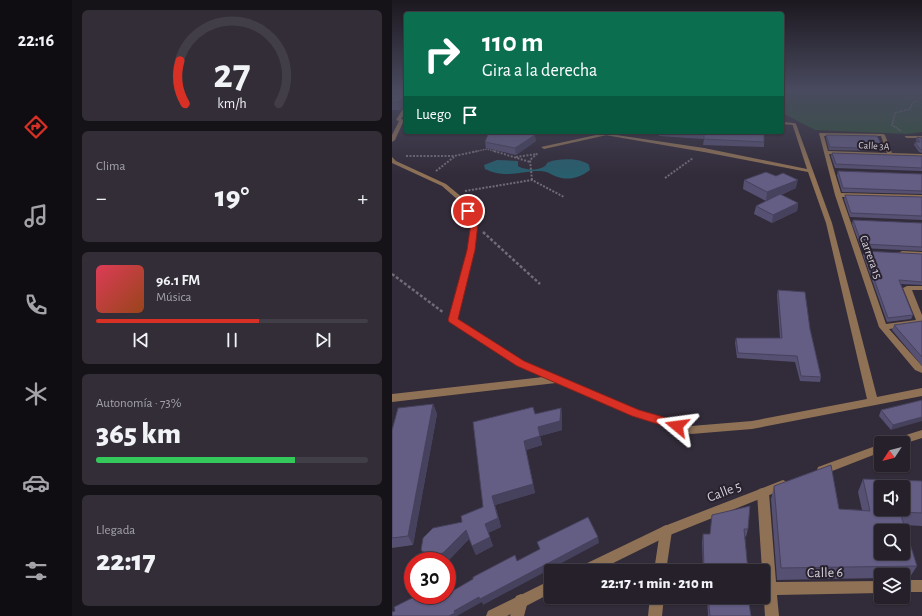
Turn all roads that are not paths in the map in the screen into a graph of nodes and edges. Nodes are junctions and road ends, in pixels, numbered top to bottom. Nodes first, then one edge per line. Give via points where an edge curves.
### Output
1 (392, 120) edge
2 (402, 120) edge
3 (784, 122) edge
4 (908, 137) road end
5 (922, 138) edge
6 (392, 140) edge
7 (544, 147) road end
8 (826, 152) junction
9 (890, 155) junction
10 (922, 156) edge
11 (396, 158) edge
12 (811, 171) junction
13 (830, 171) junction
14 (838, 171) edge
15 (838, 195) junction
16 (922, 197) edge
17 (893, 252) edge
18 (922, 254) edge
19 (922, 288) edge
20 (922, 322) edge
21 (883, 328) junction
22 (922, 370) edge
23 (559, 379) junction
24 (922, 392) edge
25 (392, 398) edge
26 (873, 402) junction
27 (922, 434) edge
28 (910, 438) edge
29 (874, 451) edge
30 (814, 473) edge
31 (792, 482) edge
32 (762, 493) junction
33 (666, 531) junction
34 (598, 564) edge
35 (661, 564) edge
36 (768, 564) edge
37 (910, 586) edge
38 (922, 586) edge
39 (874, 587) edge
40 (770, 589) joint
41 (544, 590) edge
42 (521, 601) junction
43 (656, 604) edge
44 (493, 616) edge
45 (517, 616) edge
46 (654, 616) edge
47 (772, 616) edge

1 - 2 street
2 - 6 street
3 - 12 street via 794,124
4 - 5 street
7 - 12 street via 605,134
8 - 9 street, Calle 3A
8 - 9 street, Carrera 15 via 821,134 883,135
8 - 13 street, Carrera 15
9 - 10 street, Calle 3A
11 - 23 street via 394,162 444,185 453,192 461,199 474,223 471,250 453,320 521,364
12 - 26 street via 829,223
13 - 14 street
13 - 15 street, Carrera 15
15 - 16 street
15 - 21 street, Carrera 15 via 861,251
17 - 18 street
19 - 20 street via 908,288
20 - 21 street
21 - 22 street
23 - 25 street
23 - 26 street via 636,413 691,430 752,425
24 - 26 street
27 - 28 street
29 - 30 street
31 - 32 street, Calle 5
32 - 33 street, Calle 5
32 - 36 street
33 - 34 street, Calle 5
33 - 35 street
37 - 38 street
39 - 40 street, Calle 6
40 - 47 street
41 - 42 street
42 - 44 street
42 - 45 street
43 - 46 street

